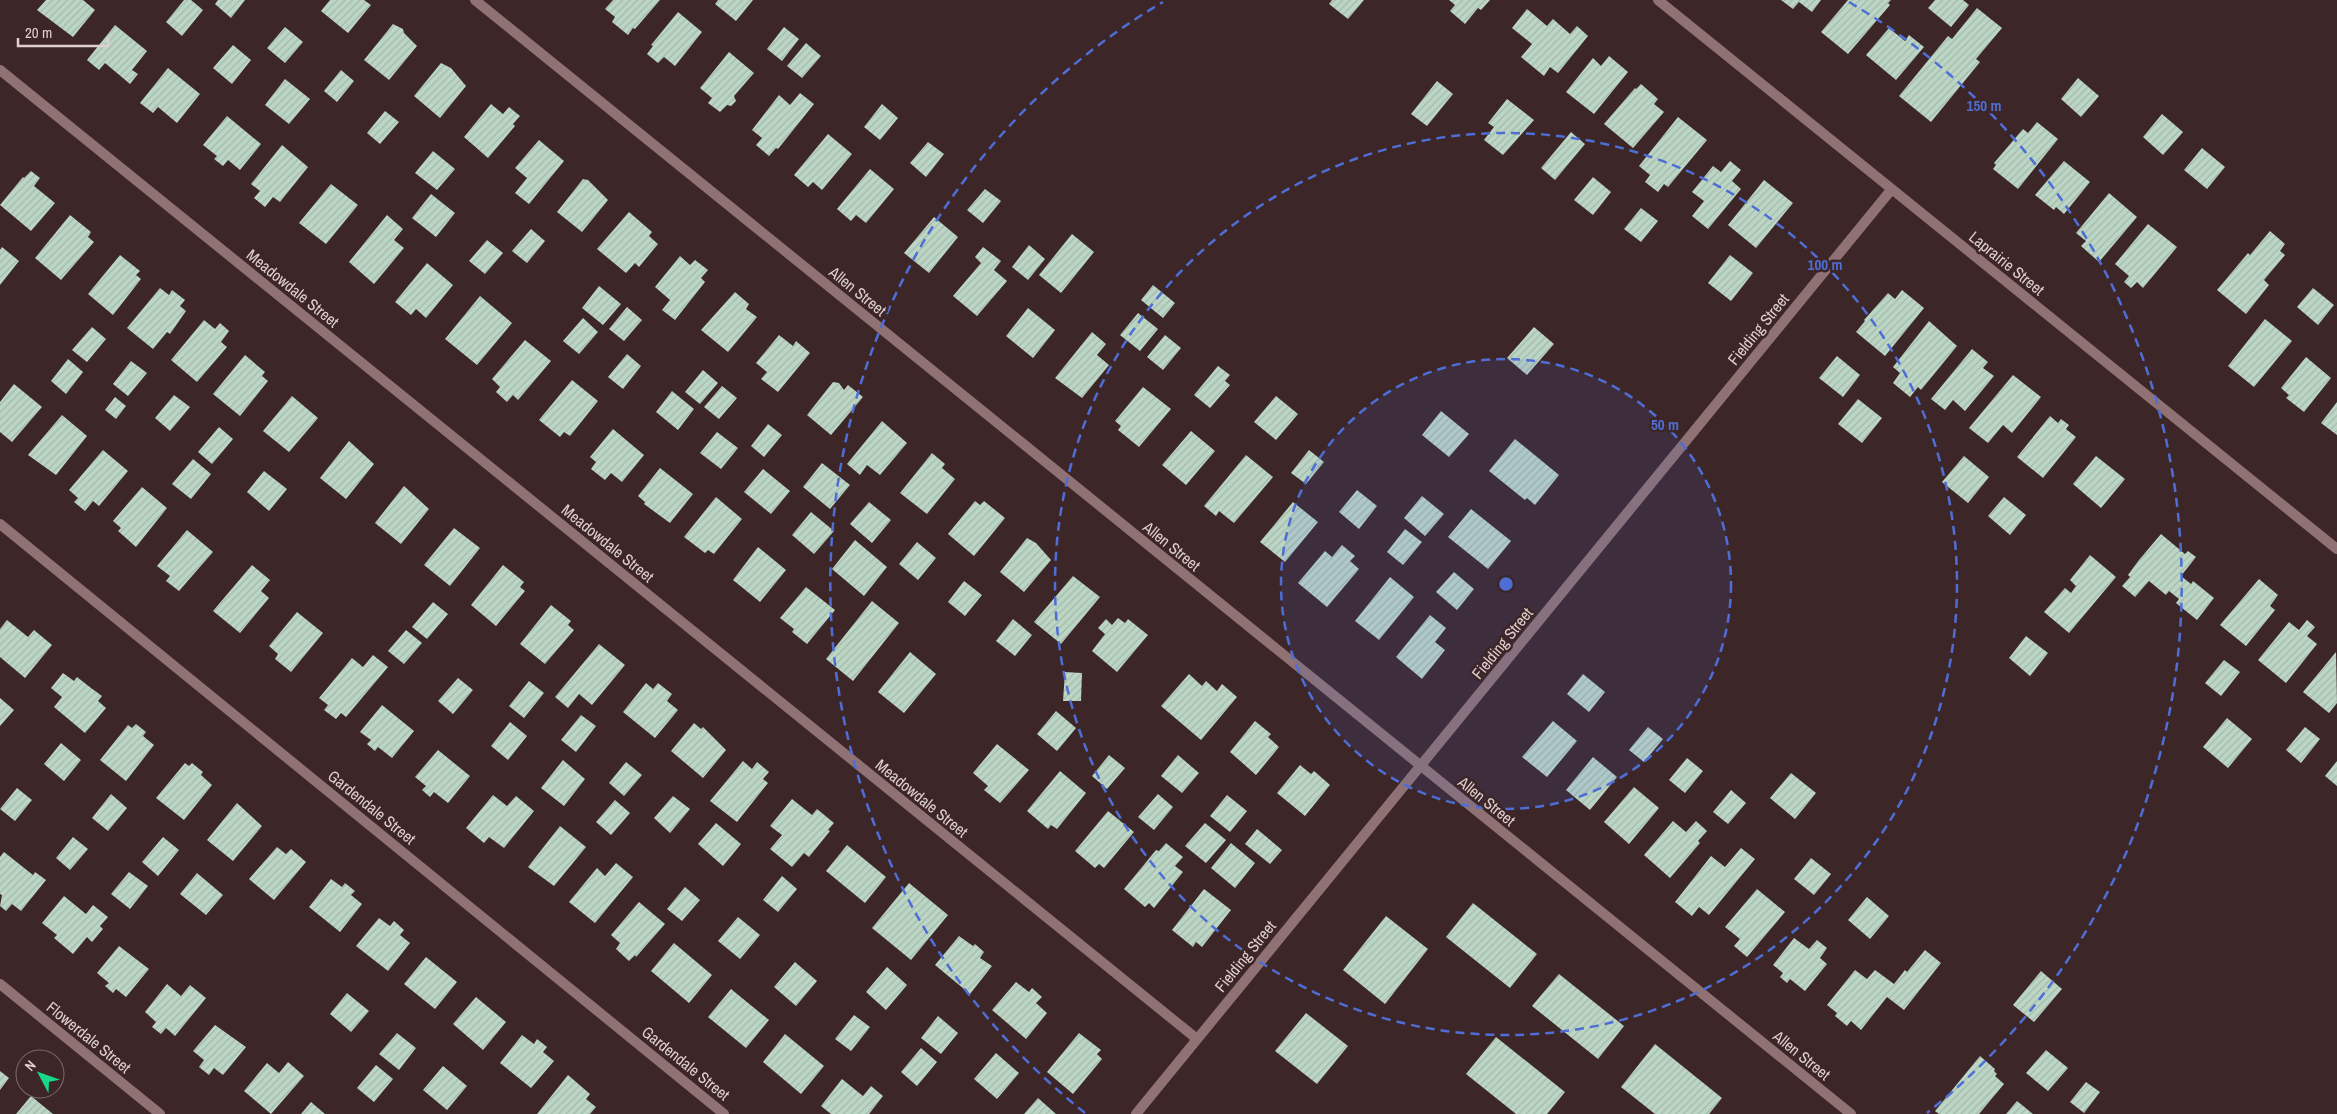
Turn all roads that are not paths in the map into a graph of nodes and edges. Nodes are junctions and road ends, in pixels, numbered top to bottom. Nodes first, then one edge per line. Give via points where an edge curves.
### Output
1 (476, 0) edge
2 (1658, 0) edge
3 (0, 70) edge
4 (1891, 190) junction
5 (0, 524) edge
6 (2337, 549) edge
7 (1420, 766) junction
8 (0, 984) edge
9 (1197, 1039) junction
10 (160, 1114) edge
11 (724, 1114) edge
12 (1136, 1114) edge
13 (1851, 1114) edge

1 - 7 street, Allen Street
2 - 4 street, Laprairie Street
3 - 9 street, Meadowdale Street
4 - 6 street, Laprairie Street
4 - 7 street, Fielding Street
5 - 11 street, Gardendale Street
7 - 9 street, Fielding Street
7 - 13 street, Allen Street
8 - 10 street, Flowerdale Street
9 - 12 street, Fielding Street

